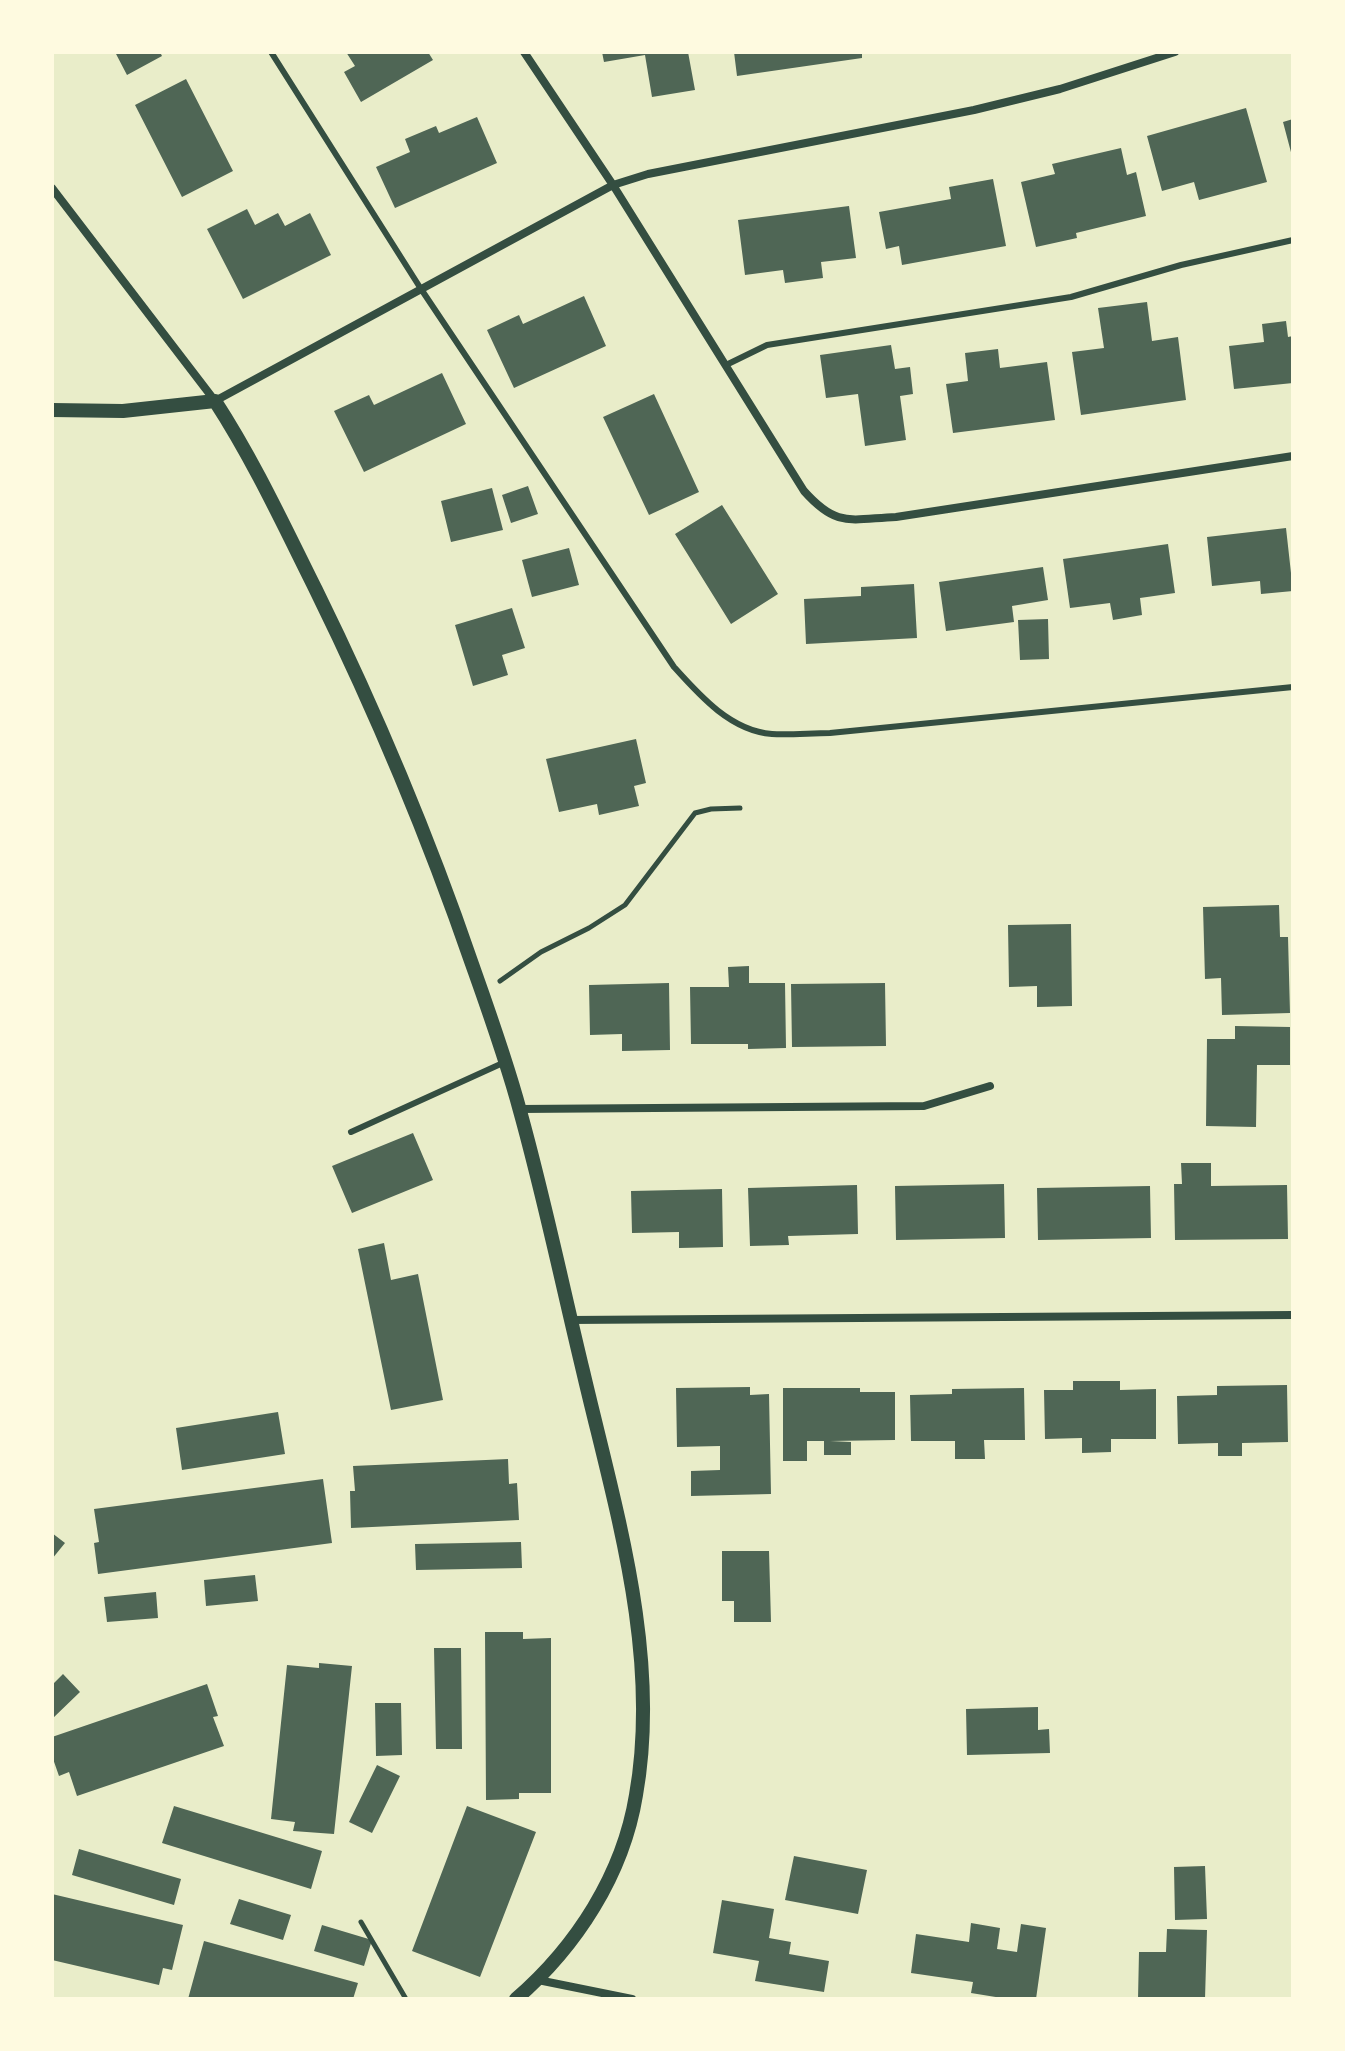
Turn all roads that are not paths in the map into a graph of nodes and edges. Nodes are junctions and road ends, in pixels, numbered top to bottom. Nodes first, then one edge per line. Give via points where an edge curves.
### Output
1 (271, 52) edge
2 (524, 52) edge
3 (1175, 52) edge
4 (613, 185) junction
5 (52, 188) edge
6 (1293, 240) edge
7 (421, 289) junction
8 (726, 365) junction
9 (215, 401) junction
10 (52, 410) edge
11 (1293, 456) edge
12 (1293, 687) edge
13 (505, 1062) junction
14 (990, 1086) dead end
15 (520, 1109) junction
16 (351, 1132) dead end
17 (1293, 1315) edge
18 (570, 1320) junction
19 (538, 1980) junction
20 (516, 1999) edge
21 (632, 1999) edge

1 - 7 lane
2 - 4 street
3 - 4 street via 974,110
4 - 7 street
4 - 8 street
5 - 9 street
6 - 8 lane via 1071,297 767,345
7 - 9 street
7 - 12 lane via 674,667 699,695 743,727 769,734 830,733
8 - 11 street via 804,491 839,519 896,517
9 - 10 street via 123,411
9 - 13 street via 246,449 358,675 440,872
13 - 15 street
13 - 16 lane
14 - 15 street via 924,1106
15 - 18 street
17 - 18 street
18 - 19 street via 634,1605 643,1726 636,1798 612,1872 573,1940
19 - 20 street
19 - 21 street

